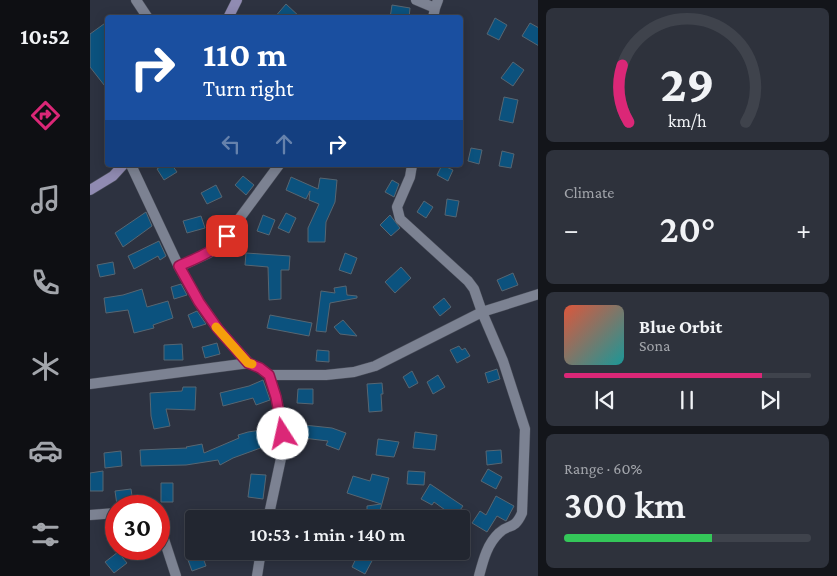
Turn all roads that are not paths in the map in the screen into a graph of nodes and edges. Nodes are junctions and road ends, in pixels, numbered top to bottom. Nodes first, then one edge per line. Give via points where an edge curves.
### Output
1 (136, 0) edge
2 (237, 0) edge
3 (416, 0) edge
4 (436, 8) edge
5 (146, 15) edge
6 (230, 15) edge
7 (121, 167) edge
8 (132, 167) edge
9 (278, 167) edge
10 (412, 167) edge
11 (90, 190) edge
12 (179, 266) junction
13 (538, 294) edge
14 (482, 312) junction
15 (248, 363) junction
16 (269, 375) junction
17 (90, 384) edge
18 (270, 510) edge
19 (105, 514) edge
20 (90, 515) edge
21 (170, 558) edge
22 (260, 560) edge
23 (176, 576) edge
24 (257, 576) edge
25 (479, 576) edge

1 - 5 street
2 - 6 street
3 - 4 street
7 - 11 street
8 - 12 street
9 - 12 street via 219,246
10 - 14 street via 397,207 400,219 468,281
12 - 15 street via 218,329
13 - 14 street
14 - 16 street via 374,366 354,372
14 - 25 street via 506,369 526,438 522,514 518,523 500,531 493,540
15 - 16 street
15 - 17 street
16 - 18 street via 281,418 284,449
19 - 20 street
21 - 23 street
22 - 24 street

